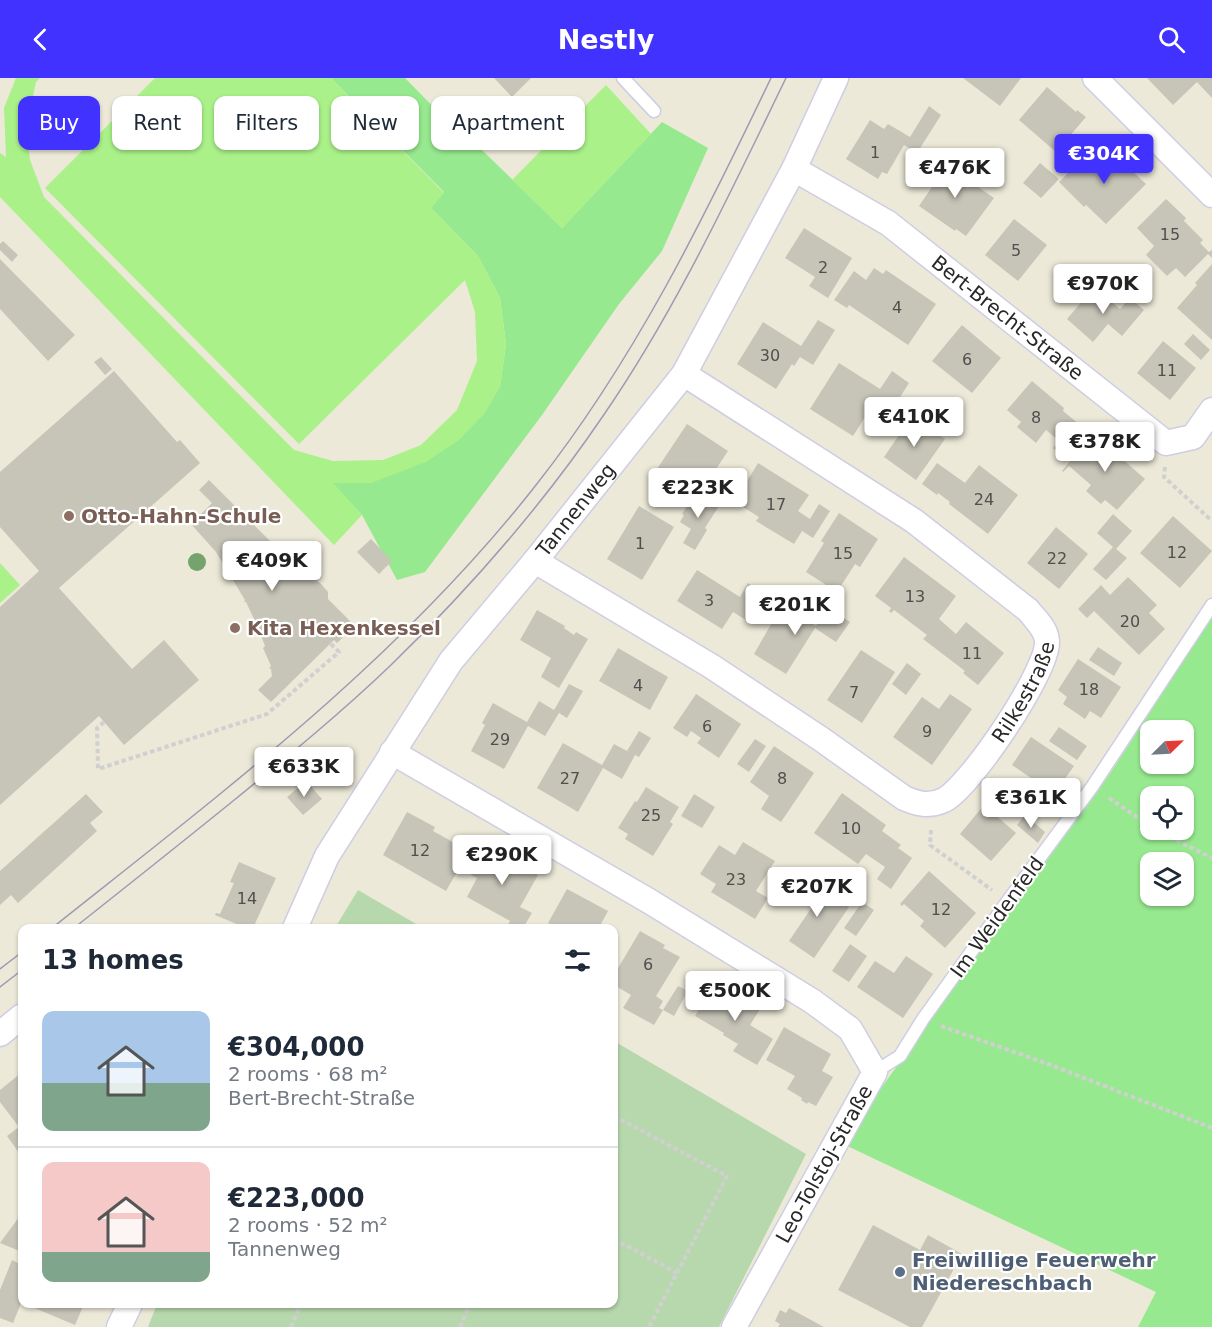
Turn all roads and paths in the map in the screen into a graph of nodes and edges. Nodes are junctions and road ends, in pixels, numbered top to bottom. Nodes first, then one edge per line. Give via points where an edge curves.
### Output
1 (623, 78) edge
2 (836, 78) edge
3 (1095, 78) edge
4 (654, 111) dead end
5 (794, 169) junction
6 (1212, 195) edge
7 (684, 374) junction
8 (1212, 410) edge
9 (1166, 442) junction
10 (1212, 521) edge
11 (535, 561) junction
12 (1212, 605) edge
13 (330, 643) dead end
14 (104, 722) dead end
15 (392, 752) junction
16 (1092, 787) junction
17 (931, 805) junction
18 (1140, 819) edge
19 (1176, 840) edge
20 (1212, 858) edge
21 (1007, 902) junction
22 (297, 924) edge
23 (18, 1019) edge
24 (923, 1019) junction
25 (0, 1034) edge
26 (875, 1072) junction
27 (618, 1118) edge
28 (1212, 1128) edge
29 (618, 1241) edge
30 (677, 1273) junction
31 (128, 1308) edge
32 (299, 1308) edge
33 (468, 1308) edge
34 (119, 1327) edge
35 (291, 1327) edge
36 (460, 1327) edge
37 (649, 1327) edge
38 (734, 1327) edge

1 - 4 lane
2 - 5 street, Tannenweg
3 - 6 street
5 - 7 street, Tannenweg
5 - 9 street, Bert-Brecht-Straße via 888,223
7 - 11 street, Tannenweg
7 - 17 street, Rilkestraße via 914,521 1028,610 1042,627 1047,641 1042,662 1008,725 960,788
8 - 9 street via 1193,437
9 - 10 path via 1164,477
11 - 15 street, Tannenweg via 451,661
11 - 17 street via 711,666 904,798
12 - 16 lane, Im Weidenfeld
13 - 14 path via 339,652 267,714 98,769 97,728
15 - 22 street, Tannenweg via 327,856
15 - 26 street, Leo-Tolstoj-Straße via 812,1001 850,1029
16 - 18 path
16 - 21 lane, Im Weidenfeld
17 - 21 path via 930,845
19 - 20 path
21 - 24 lane, Im Weidenfeld
23 - 25 street
24 - 26 lane, Im Weidenfeld via 900,1056
24 - 28 path
26 - 38 street, Leo-Tolstoj-Straße
27 - 30 path via 727,1176
29 - 30 path
30 - 37 path
31 - 34 street
32 - 35 path
33 - 36 path

